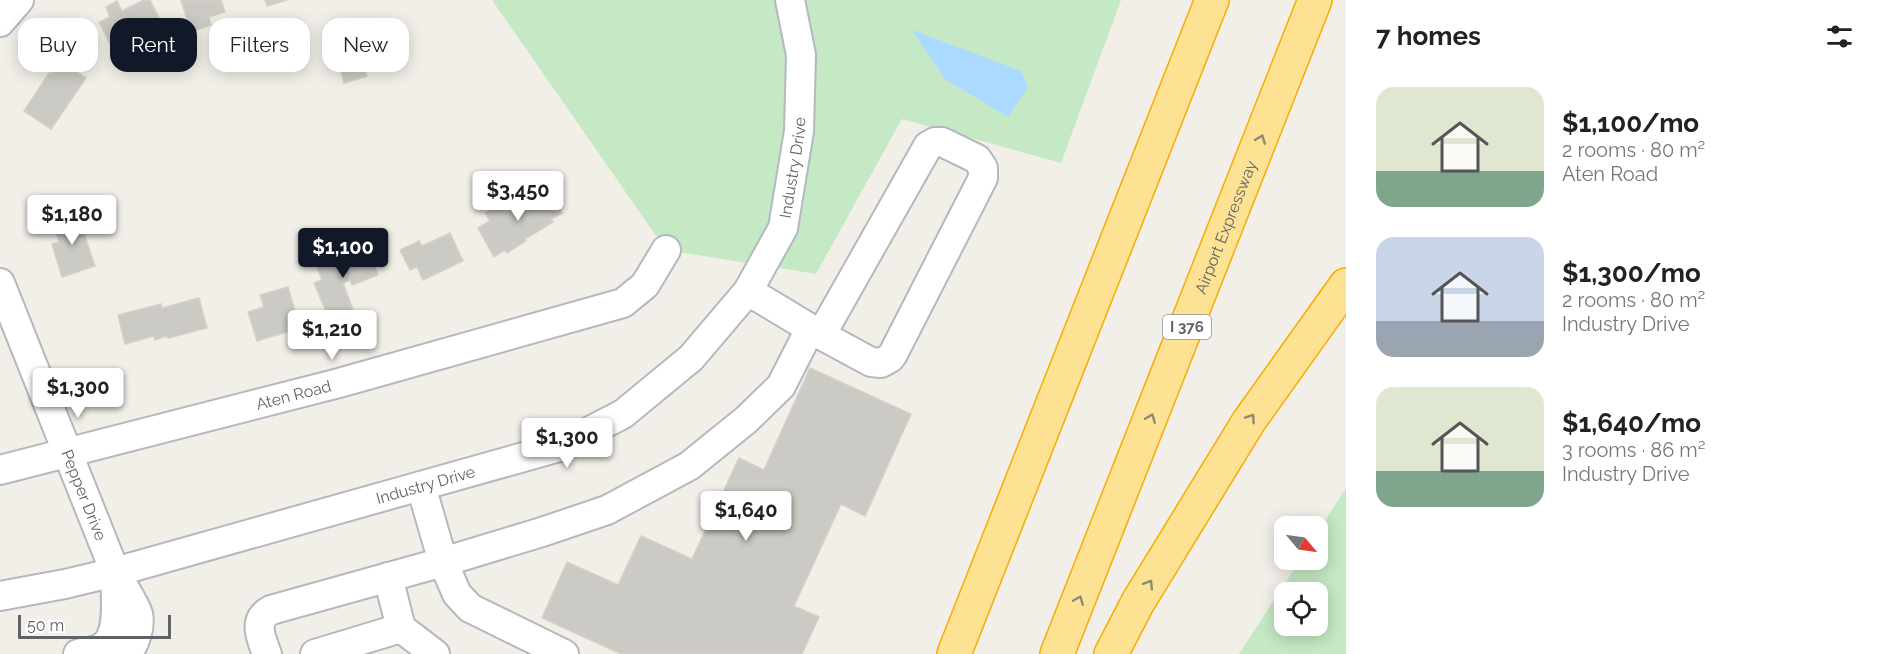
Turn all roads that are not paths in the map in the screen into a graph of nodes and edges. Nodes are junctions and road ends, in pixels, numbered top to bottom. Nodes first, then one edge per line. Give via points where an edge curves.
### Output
1 (19, 0) edge
2 (790, 0) edge
3 (1189, 0) edge
4 (1212, 0) edge
5 (1316, 0) edge
6 (0, 22) edge
7 (666, 250) dead end
8 (0, 283) edge
9 (1346, 285) edge
10 (748, 291) junction
11 (816, 332) junction
12 (68, 452) junction
13 (0, 470) edge
14 (421, 486) junction
15 (443, 562) junction
16 (115, 572) junction
17 (388, 577) junction
18 (0, 596) edge
19 (401, 628) junction
20 (78, 654) edge
21 (127, 654) edge
22 (267, 654) edge
23 (315, 654) edge
24 (435, 654) edge
25 (564, 654) edge
26 (947, 654) edge
27 (954, 654) edge
28 (1057, 654) edge
29 (1111, 654) edge

1 - 6 street
2 - 10 street, Industry Drive via 801,55 799,130 783,228
3 - 26 highway
4 - 27 highway
28 -> 5 highway, Airport Expressway / I 376
7 - 12 street, Aten Road via 645,285 623,303 339,383
8 - 12 street, Pepper Drive
29 -> 9 highway via 1138,602 1249,421
10 - 11 street
10 - 14 street, Industry Drive via 691,358 623,414 559,447
11 - 11 street via 871,362 881,363 890,358 983,177 977,159 942,142 928,146
11 - 15 street via 781,386 689,466 607,510
12 - 13 street, Aten Road
12 - 16 street, Pepper Drive
14 - 15 street
14 - 16 street, Industry Drive
15 - 17 street
15 - 25 street via 457,594 470,608
16 - 18 street, Industry Drive
16 - 20 street via 113,635 100,648
16 - 21 street via 138,615 138,632
17 - 19 street
17 - 22 street via 266,612 259,625
19 - 23 street
19 - 24 street

